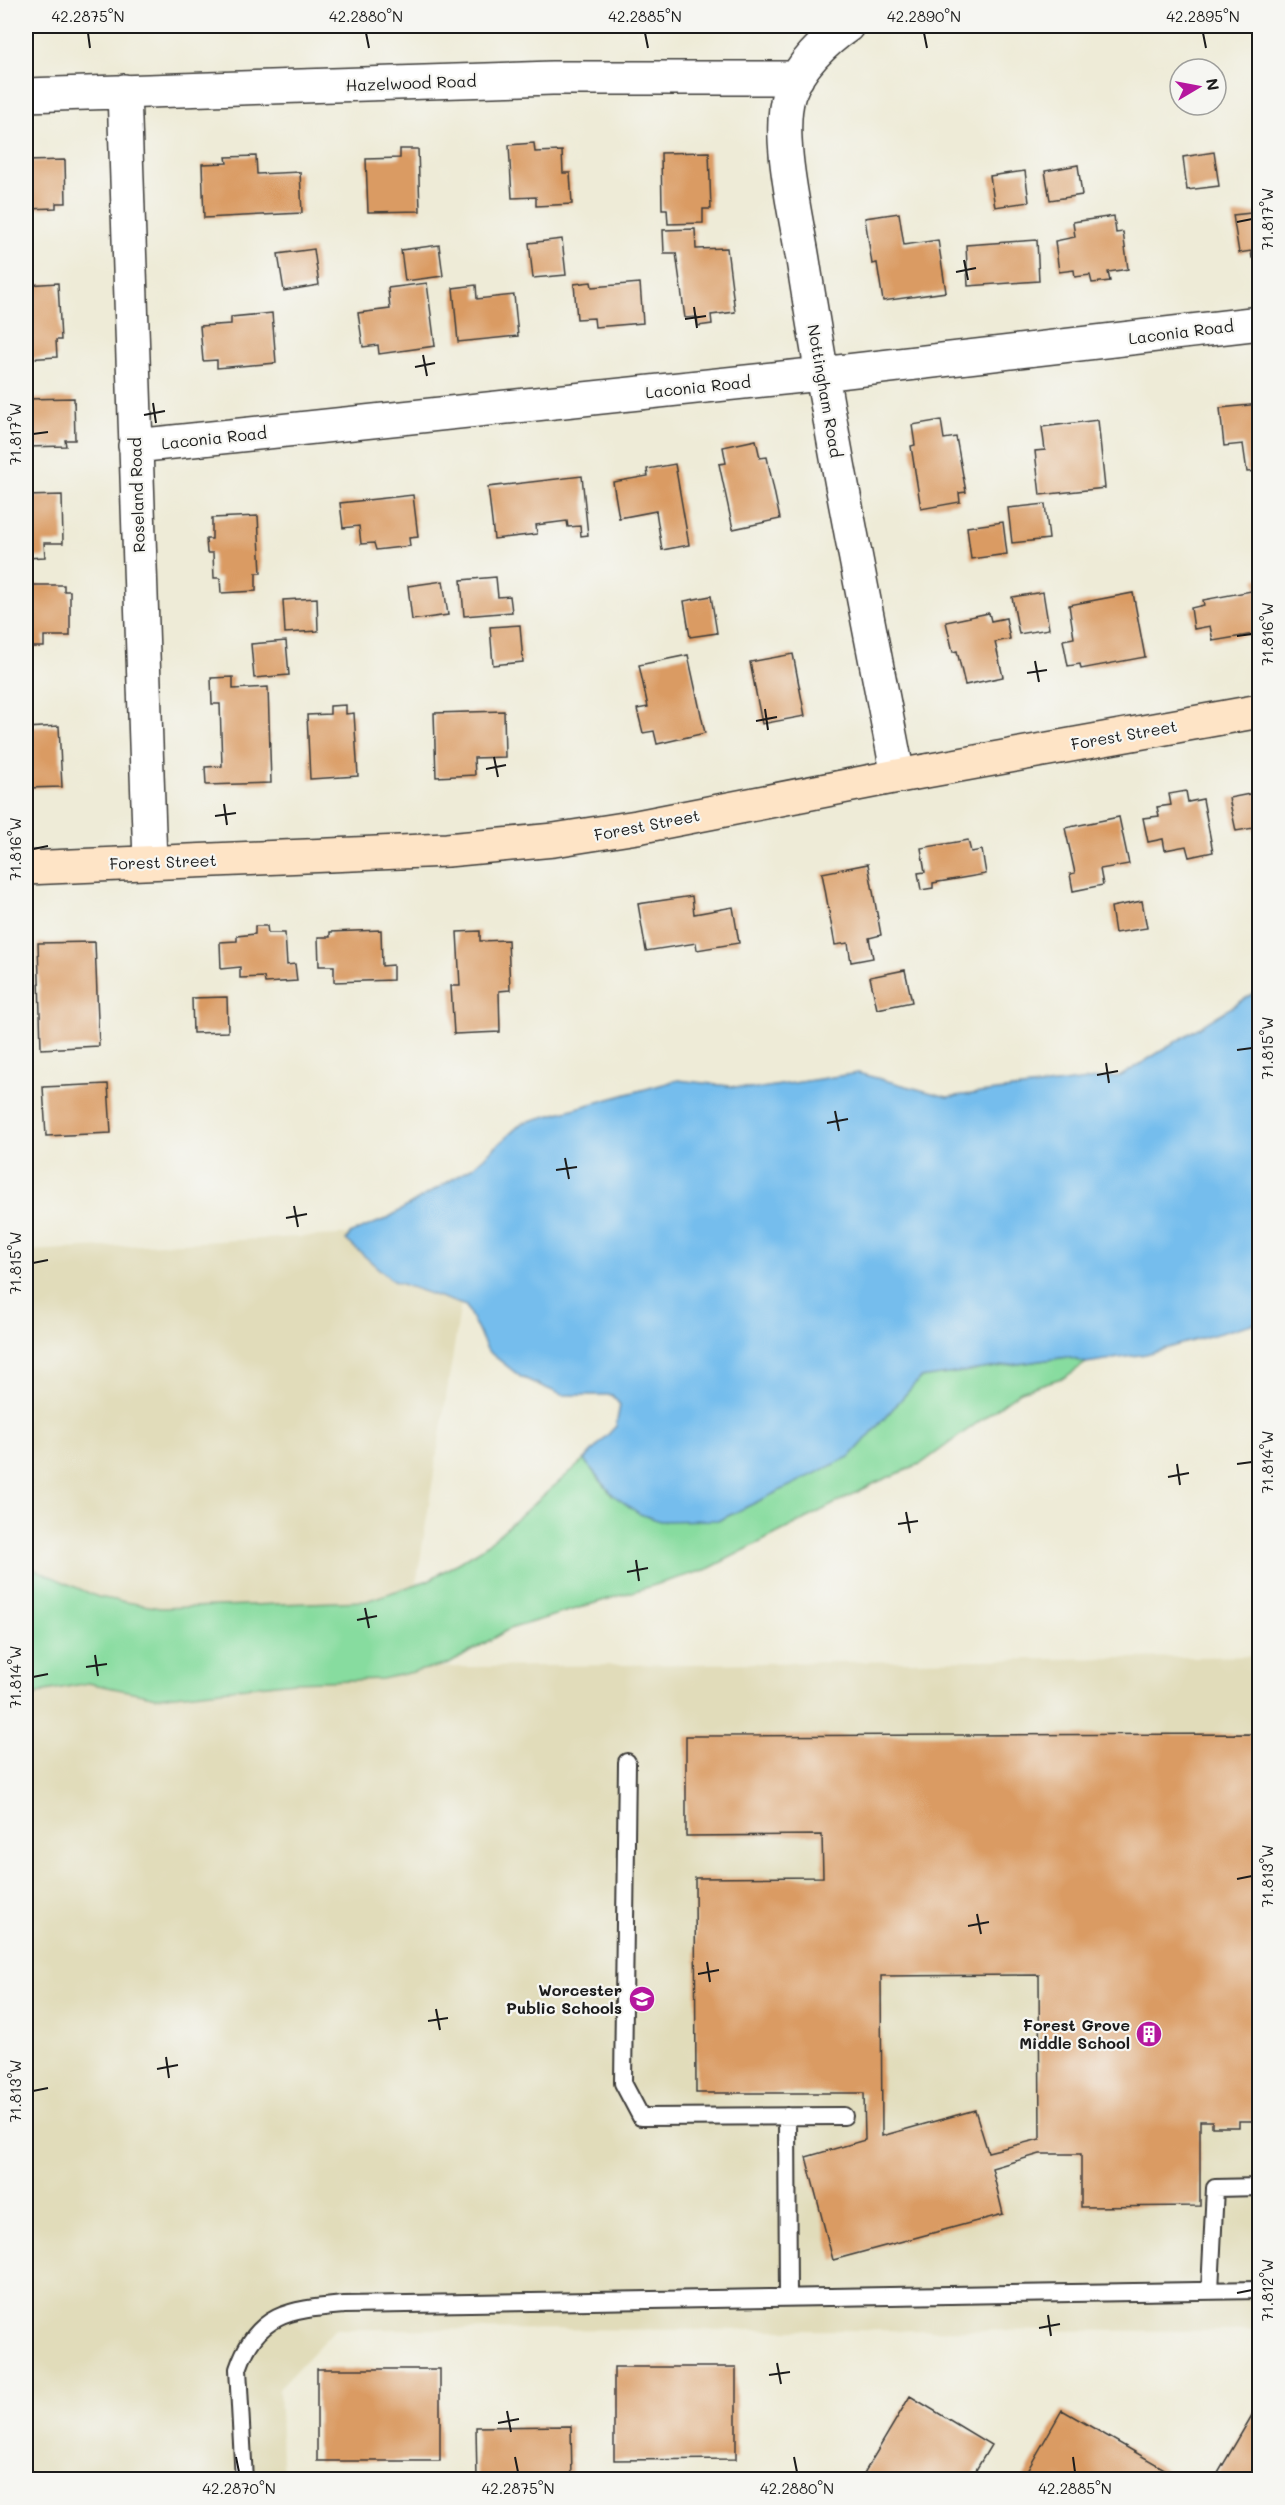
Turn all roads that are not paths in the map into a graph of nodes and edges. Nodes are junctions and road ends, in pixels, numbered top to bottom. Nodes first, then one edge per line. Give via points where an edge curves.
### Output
1 (847, 26) edge
2 (797, 78) junction
3 (124, 91) junction
4 (26, 95) edge
5 (1260, 323) edge
6 (821, 374) junction
7 (135, 446) junction
8 (1260, 711) edge
9 (898, 776) junction
10 (150, 862) junction
11 (26, 868) edge
12 (627, 1762) dead end
13 (787, 2116) junction
14 (844, 2116) dead end
15 (1260, 2187) edge
16 (1210, 2290) junction
17 (1260, 2290) edge
18 (788, 2297) junction
19 (244, 2480) edge

1 - 2 street, Nottingham Road via 819,49
2 - 3 street, Hazelwood Road via 552,78
2 - 6 street, Nottingham Road via 789,94 786,117 788,166
3 - 4 street, Hazelwood Road
3 - 7 street, Roseland Road
5 - 6 street, Laconia Road
6 - 7 street, Laconia Road
6 - 9 street, Nottingham Road
7 - 10 street, Roseland Road
8 - 9 main road, Forest Street
9 - 10 main road, Forest Street via 554,840 447,850
10 - 11 main road, Forest Street
12 - 13 lane via 623,2083 641,2117
13 - 14 lane
13 - 18 lane
15 - 16 lane via 1215,2188
16 - 17 lane
16 - 18 lane
18 - 19 lane via 344,2305 285,2314 252,2337 238,2369

